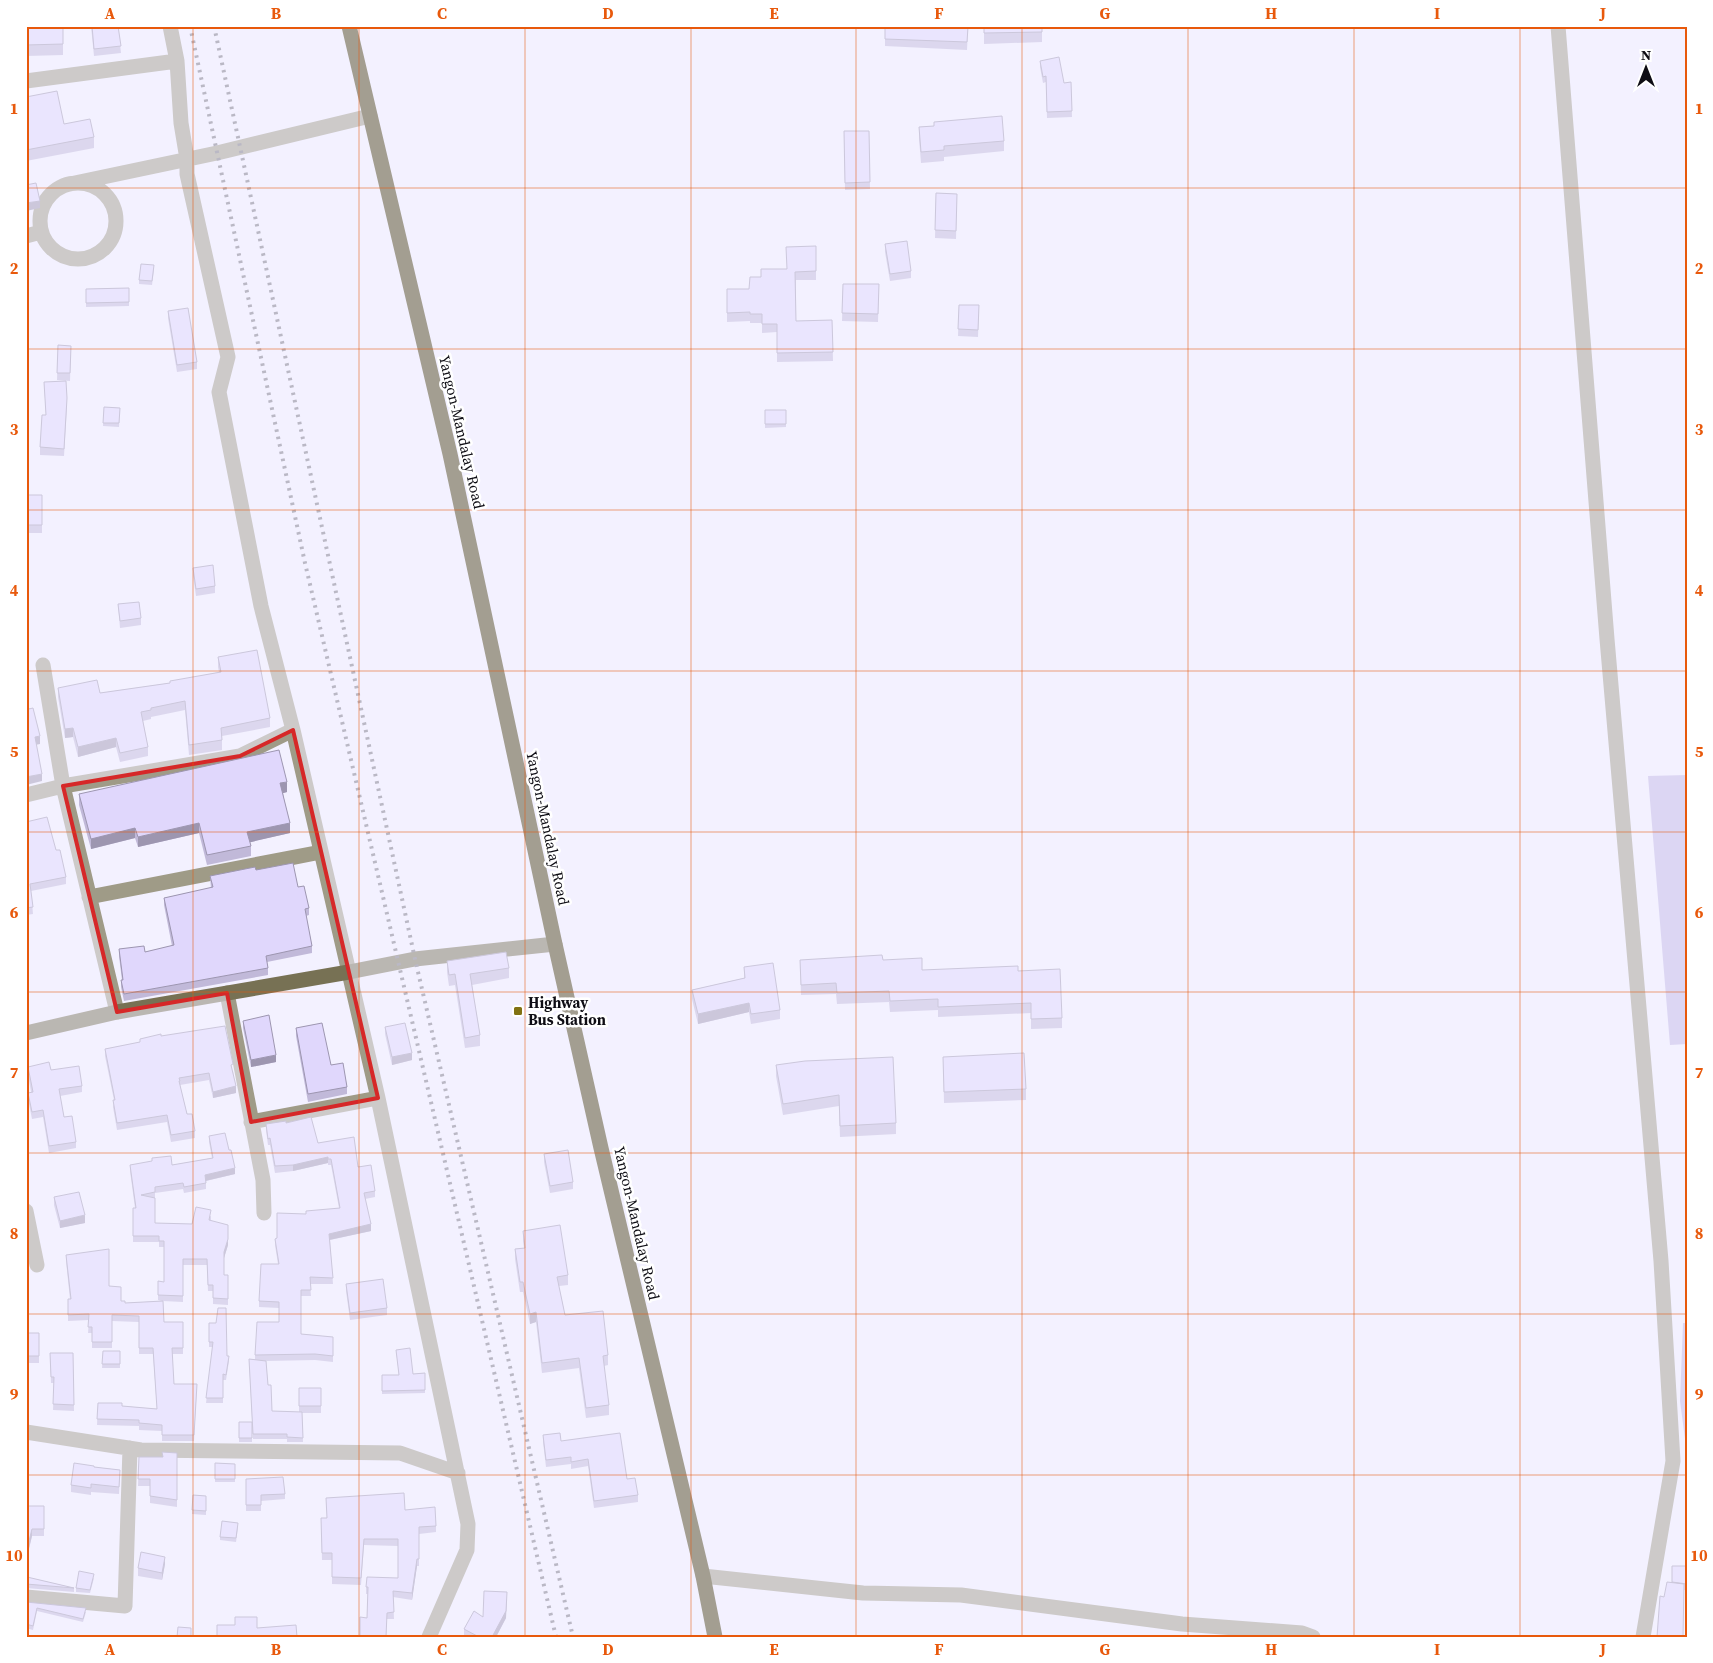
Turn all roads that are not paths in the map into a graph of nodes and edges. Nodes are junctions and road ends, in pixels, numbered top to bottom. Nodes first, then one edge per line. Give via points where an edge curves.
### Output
1 (170, 26) edge
2 (349, 26) edge
3 (1558, 26) edge
4 (177, 61) junction
5 (26, 81) edge
6 (370, 116) junction
7 (187, 159) junction
8 (70, 184) junction
9 (34, 234) edge
10 (43, 666) dead end
11 (293, 730) junction
12 (63, 786) junction
13 (26, 795) edge
14 (321, 852) junction
15 (89, 897) junction
16 (555, 944) junction
17 (348, 972) junction
18 (227, 993) junction
19 (117, 1012) junction
20 (26, 1033) edge
21 (378, 1098) junction
22 (252, 1122) junction
23 (26, 1211) edge
24 (264, 1213) dead end
25 (37, 1264) dead end
26 (26, 1432) edge
27 (130, 1448) junction
28 (458, 1473) junction
29 (702, 1576) junction
30 (26, 1597) edge
31 (430, 1637) edge
32 (715, 1637) edge
33 (1313, 1637) edge
34 (1643, 1637) edge

1 - 4 street
2 - 6 highway, Yangon-Mandalay Road
3 - 34 street via 1607,639 1661,1251 1673,1461
4 - 5 street
4 - 7 street via 180,123
6 - 7 street
6 - 16 highway, Yangon-Mandalay Road via 450,454
7 - 8 street
7 - 11 street via 187,174 228,357 220,392 261,606
8 - 9 street via 49,196
8 - 9 street via 93,187 111,203 115,226 105,247 82,259 69,258 57,253
10 - 12 street
11 - 12 street via 240,756
11 - 14 street
12 - 13 street
12 - 15 street
14 - 15 street
14 - 17 street
15 - 19 street
16 - 17 street via 415,959
16 - 29 highway, Yangon-Mandalay Road
17 - 18 street
17 - 21 street
18 - 19 street
18 - 22 street
19 - 20 street
21 - 22 street
21 - 28 street
22 - 24 street via 263,1180
23 - 25 street
26 - 27 street
27 - 28 street via 400,1452
27 - 30 street via 125,1606
28 - 31 street via 468,1524 466,1550
29 - 32 highway, Yangon-Mandalay Road
29 - 33 street via 862,1593 961,1595 1182,1624 1302,1632

